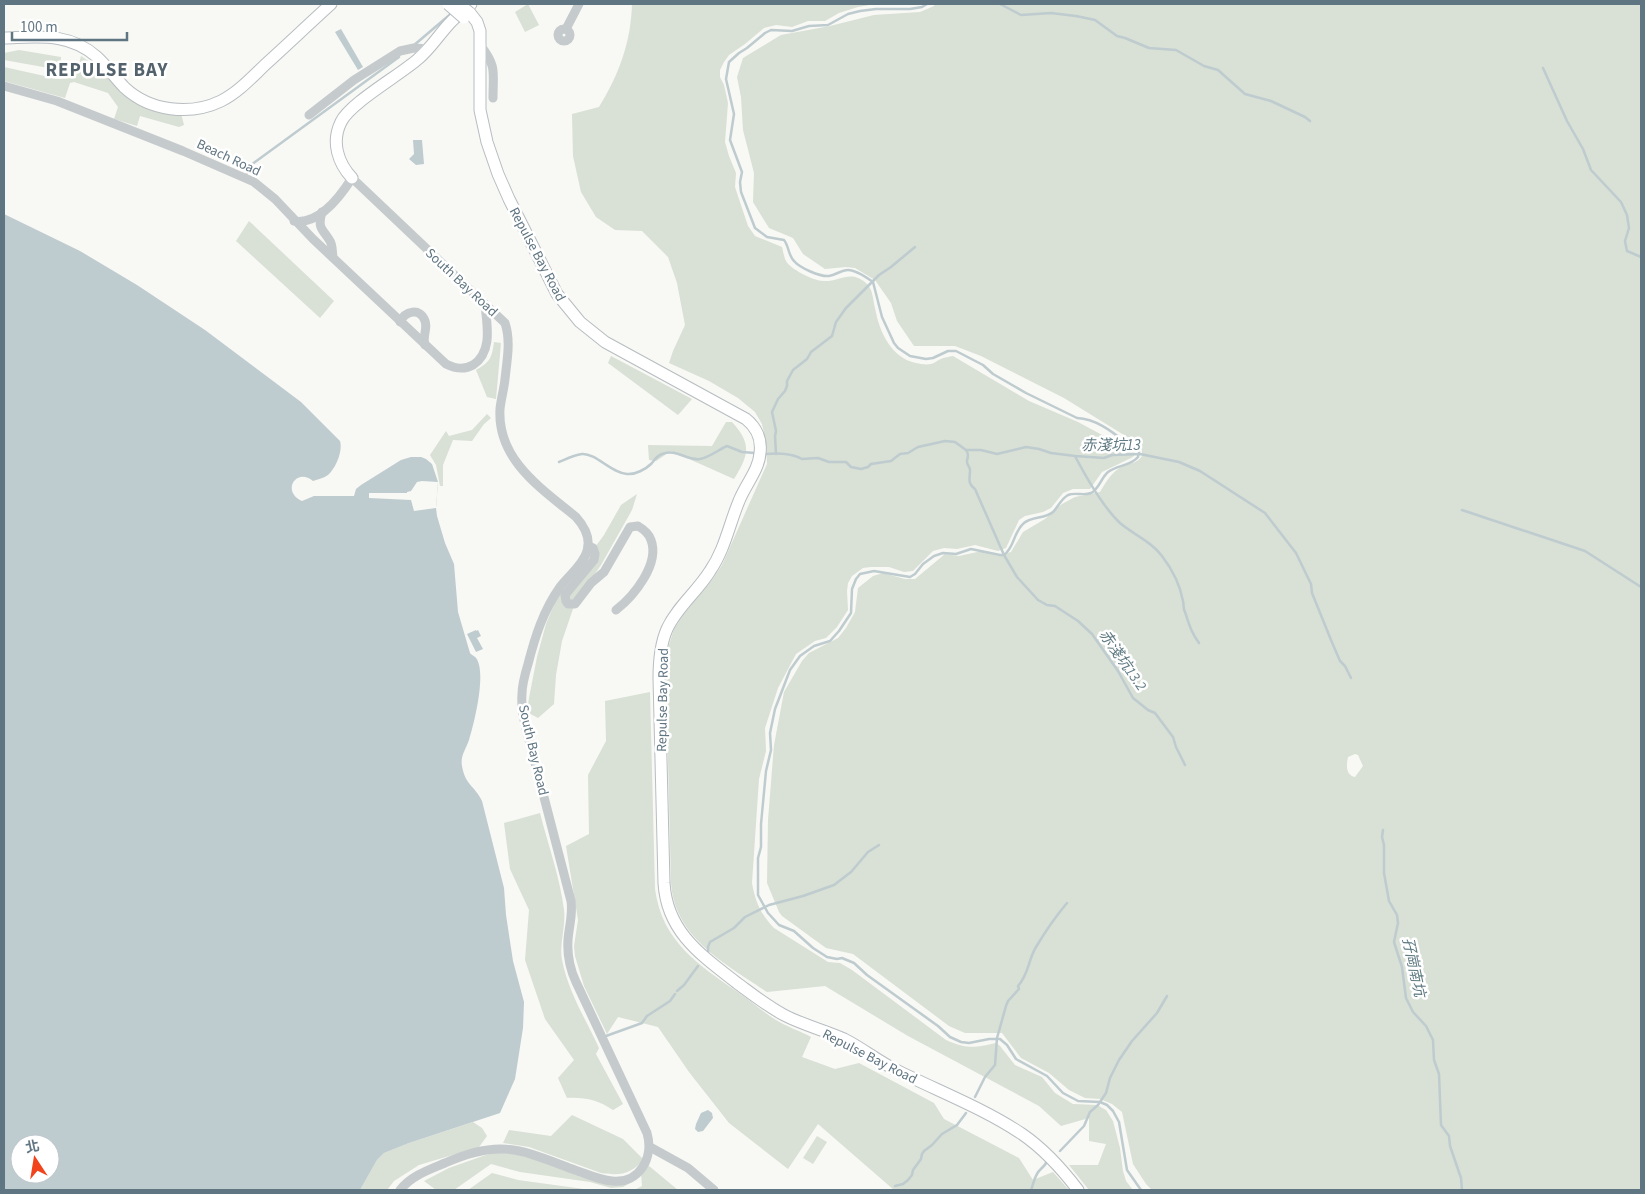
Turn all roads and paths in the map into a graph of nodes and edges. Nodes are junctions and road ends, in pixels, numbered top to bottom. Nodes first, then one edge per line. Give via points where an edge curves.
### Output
1 (332, 4) edge
2 (448, 4) edge
3 (459, 4) edge
4 (579, 4) edge
5 (468, 12) edge
6 (566, 29) dead end
7 (4, 38) edge
8 (480, 46) junction
9 (425, 49) junction
10 (4, 86) edge
11 (493, 98) dead end
12 (308, 115) dead end
13 (352, 178) junction
14 (322, 212) junction
15 (294, 221) junction
16 (333, 257) junction
17 (485, 305) junction
18 (400, 322) junction
19 (425, 345) junction
20 (588, 546) junction
21 (616, 610) dead end
22 (650, 1147) junction
23 (400, 1190) edge
24 (714, 1190) edge
25 (1078, 1190) edge

1 - 7 main road via 236,91 216,103 198,108 165,108 143,100 126,88 92,53 69,40
2 - 5 main road, Repulse Bay Road, bridge
3 - 5 main road, Repulse Bay Road, bridge
4 - 6 street
5 - 8 main road, Repulse Bay Road via 480,27
5 - 9 main road, South Bay Road via 449,24
8 - 11 street via 494,66
8 - 25 main road, Repulse Bay Road via 480,110 489,149 509,199 562,300 586,328 605,342 746,419 760,442 758,464 739,499 720,553 707,576 670,622 661,650 664,883 674,921 697,951 767,1005 792,1019 845,1040 888,1066 1014,1129 1050,1157
9 - 12 street via 400,51
9 - 13 main road, South Bay Road via 408,68 353,107 341,122 336,148 341,164
10 - 15 street, Beach Road via 63,103 254,182
13 - 14 street
13 - 17 street, South Bay Road
14 - 15 street via 313,220
14 - 16 street via 321,229 331,242
15 - 16 street, Beach Road
16 - 18 street, Beach Road
17 - 19 street, Beach Road via 488,332 483,355 477,362 469,367 454,368
17 - 20 street, South Bay Road via 504,323 508,333 505,388 500,410 508,447 524,474 583,525 588,535
18 - 19 street, Beach Road
18 - 19 street via 407,313 419,313 426,323
20 - 21 street via 593,548 594,560 566,595 568,604 575,604 604,572 630,527 638,526 651,540 651,557 643,580
20 - 22 street, South Bay Road via 584,560 560,588 535,637 523,683 522,710 571,901 570,966 644,1127
22 - 23 street via 641,1169 622,1181 604,1180 527,1152 496,1148 468,1153 438,1166 414,1177
22 - 24 street via 688,1168

